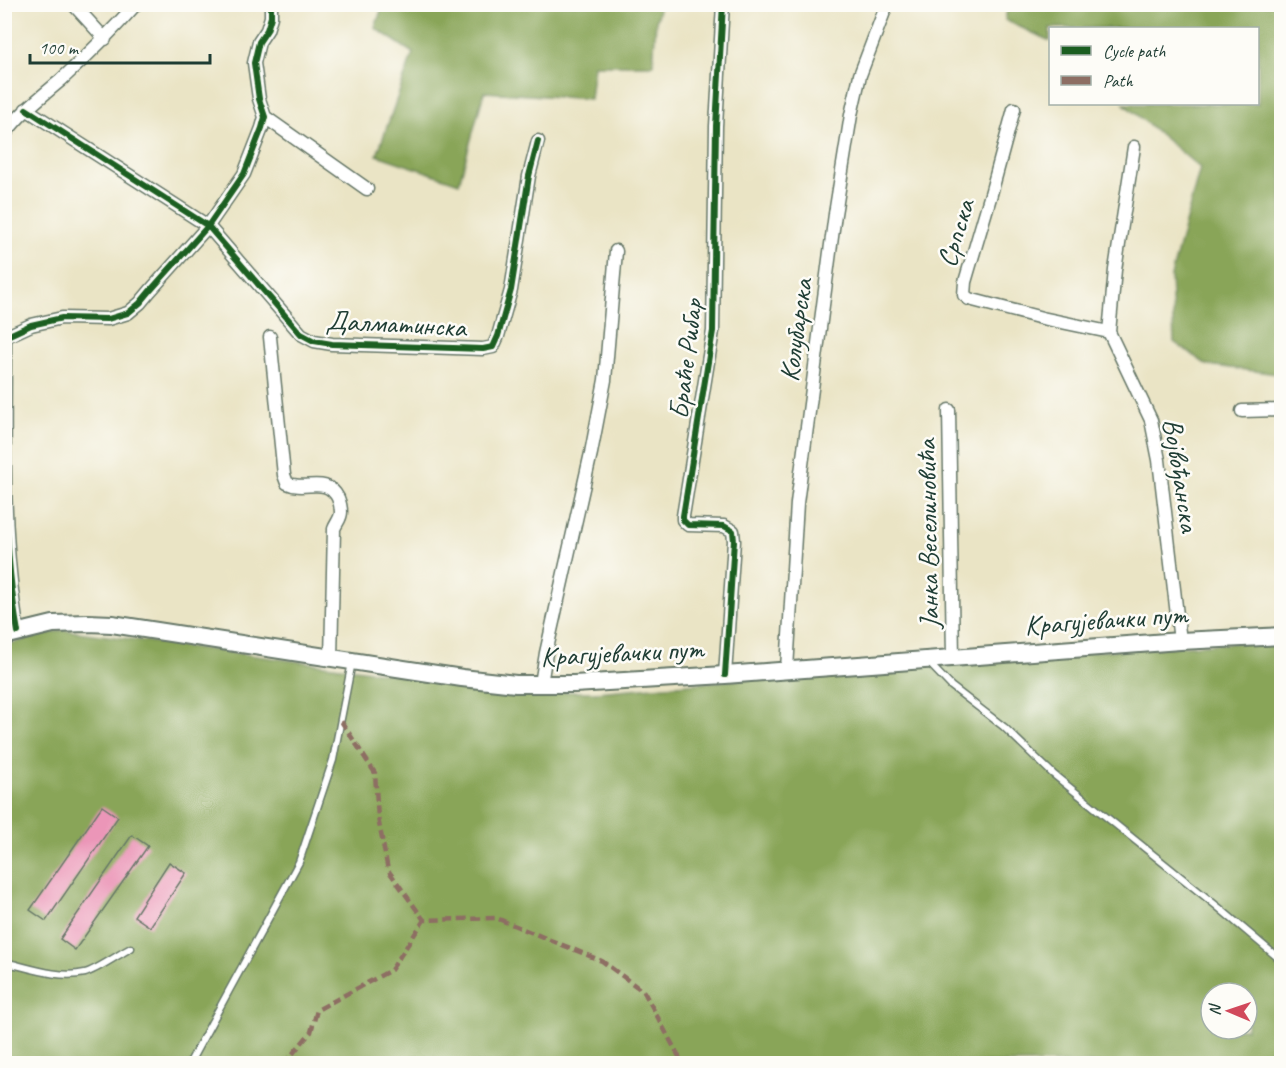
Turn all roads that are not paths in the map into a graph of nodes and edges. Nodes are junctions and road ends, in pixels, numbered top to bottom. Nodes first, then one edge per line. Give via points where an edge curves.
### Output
1 (73, 4) edge
2 (136, 4) edge
3 (271, 4) edge
4 (723, 4) edge
5 (887, 4) edge
6 (105, 39) junction
7 (26, 109) junction
8 (1014, 109) dead end
9 (265, 117) junction
10 (4, 135) edge
11 (538, 141) dead end
12 (1134, 147) dead end
13 (367, 189) dead end
14 (208, 226) junction
15 (616, 251) dead end
16 (1109, 332) junction
17 (5, 335) edge
18 (270, 337) dead end
19 (949, 410) dead end
20 (1281, 410) edge
21 (1242, 411) dead end
22 (11, 634) edge
23 (1281, 636) edge
24 (1180, 640) junction
25 (953, 657) junction
26 (331, 658) junction
27 (926, 659) junction
28 (352, 662) junction
29 (787, 669) junction
30 (725, 675) junction
31 (541, 684) junction
32 (131, 948) dead end
33 (1281, 961) edge
34 (4, 962) edge
35 (189, 1064) edge

1 - 6 street
2 - 6 street
3 - 9 street via 271,17 254,63
4 - 30 street, Браће Рибар via 716,126 713,331 683,520 688,525 724,526 733,531
5 - 29 street, Колубарска via 860,75 850,115 797,503
6 - 7 street
7 - 10 street
7 - 14 street, Далматинска
8 - 16 street, Српска via 964,295 969,300
9 - 13 street
9 - 14 street via 244,174
11 - 14 street, Далматинска via 511,290 493,347 314,341 301,334
12 - 16 street
14 - 17 street via 128,313 108,319 62,318
15 - 31 street via 605,380
16 - 24 street, Војвођанска via 1151,420
17 - 22 street via 5,500
18 - 26 street via 286,483 326,487 340,503 340,518 334,529
19 - 25 street, Јанка Веселиновића
20 - 21 street
22 - 26 main road, Крагујевачки пут via 53,624 112,624
23 - 24 main road, Крагујевачки пут
24 - 25 main road, Крагујевачки пут
25 - 27 main road, Крагујевачки пут
26 - 28 main road, Крагујевачки пут
27 - 29 main road, Крагујевачки пут
27 - 33 lane via 951,686 1004,727 1053,774
28 - 31 main road, Крагујевачки пут via 462,678
28 - 35 lane via 333,760 299,862
29 - 30 main road, Крагујевачки пут
30 - 31 main road, Крагујевачки пут
32 - 34 lane via 87,972 69,975

